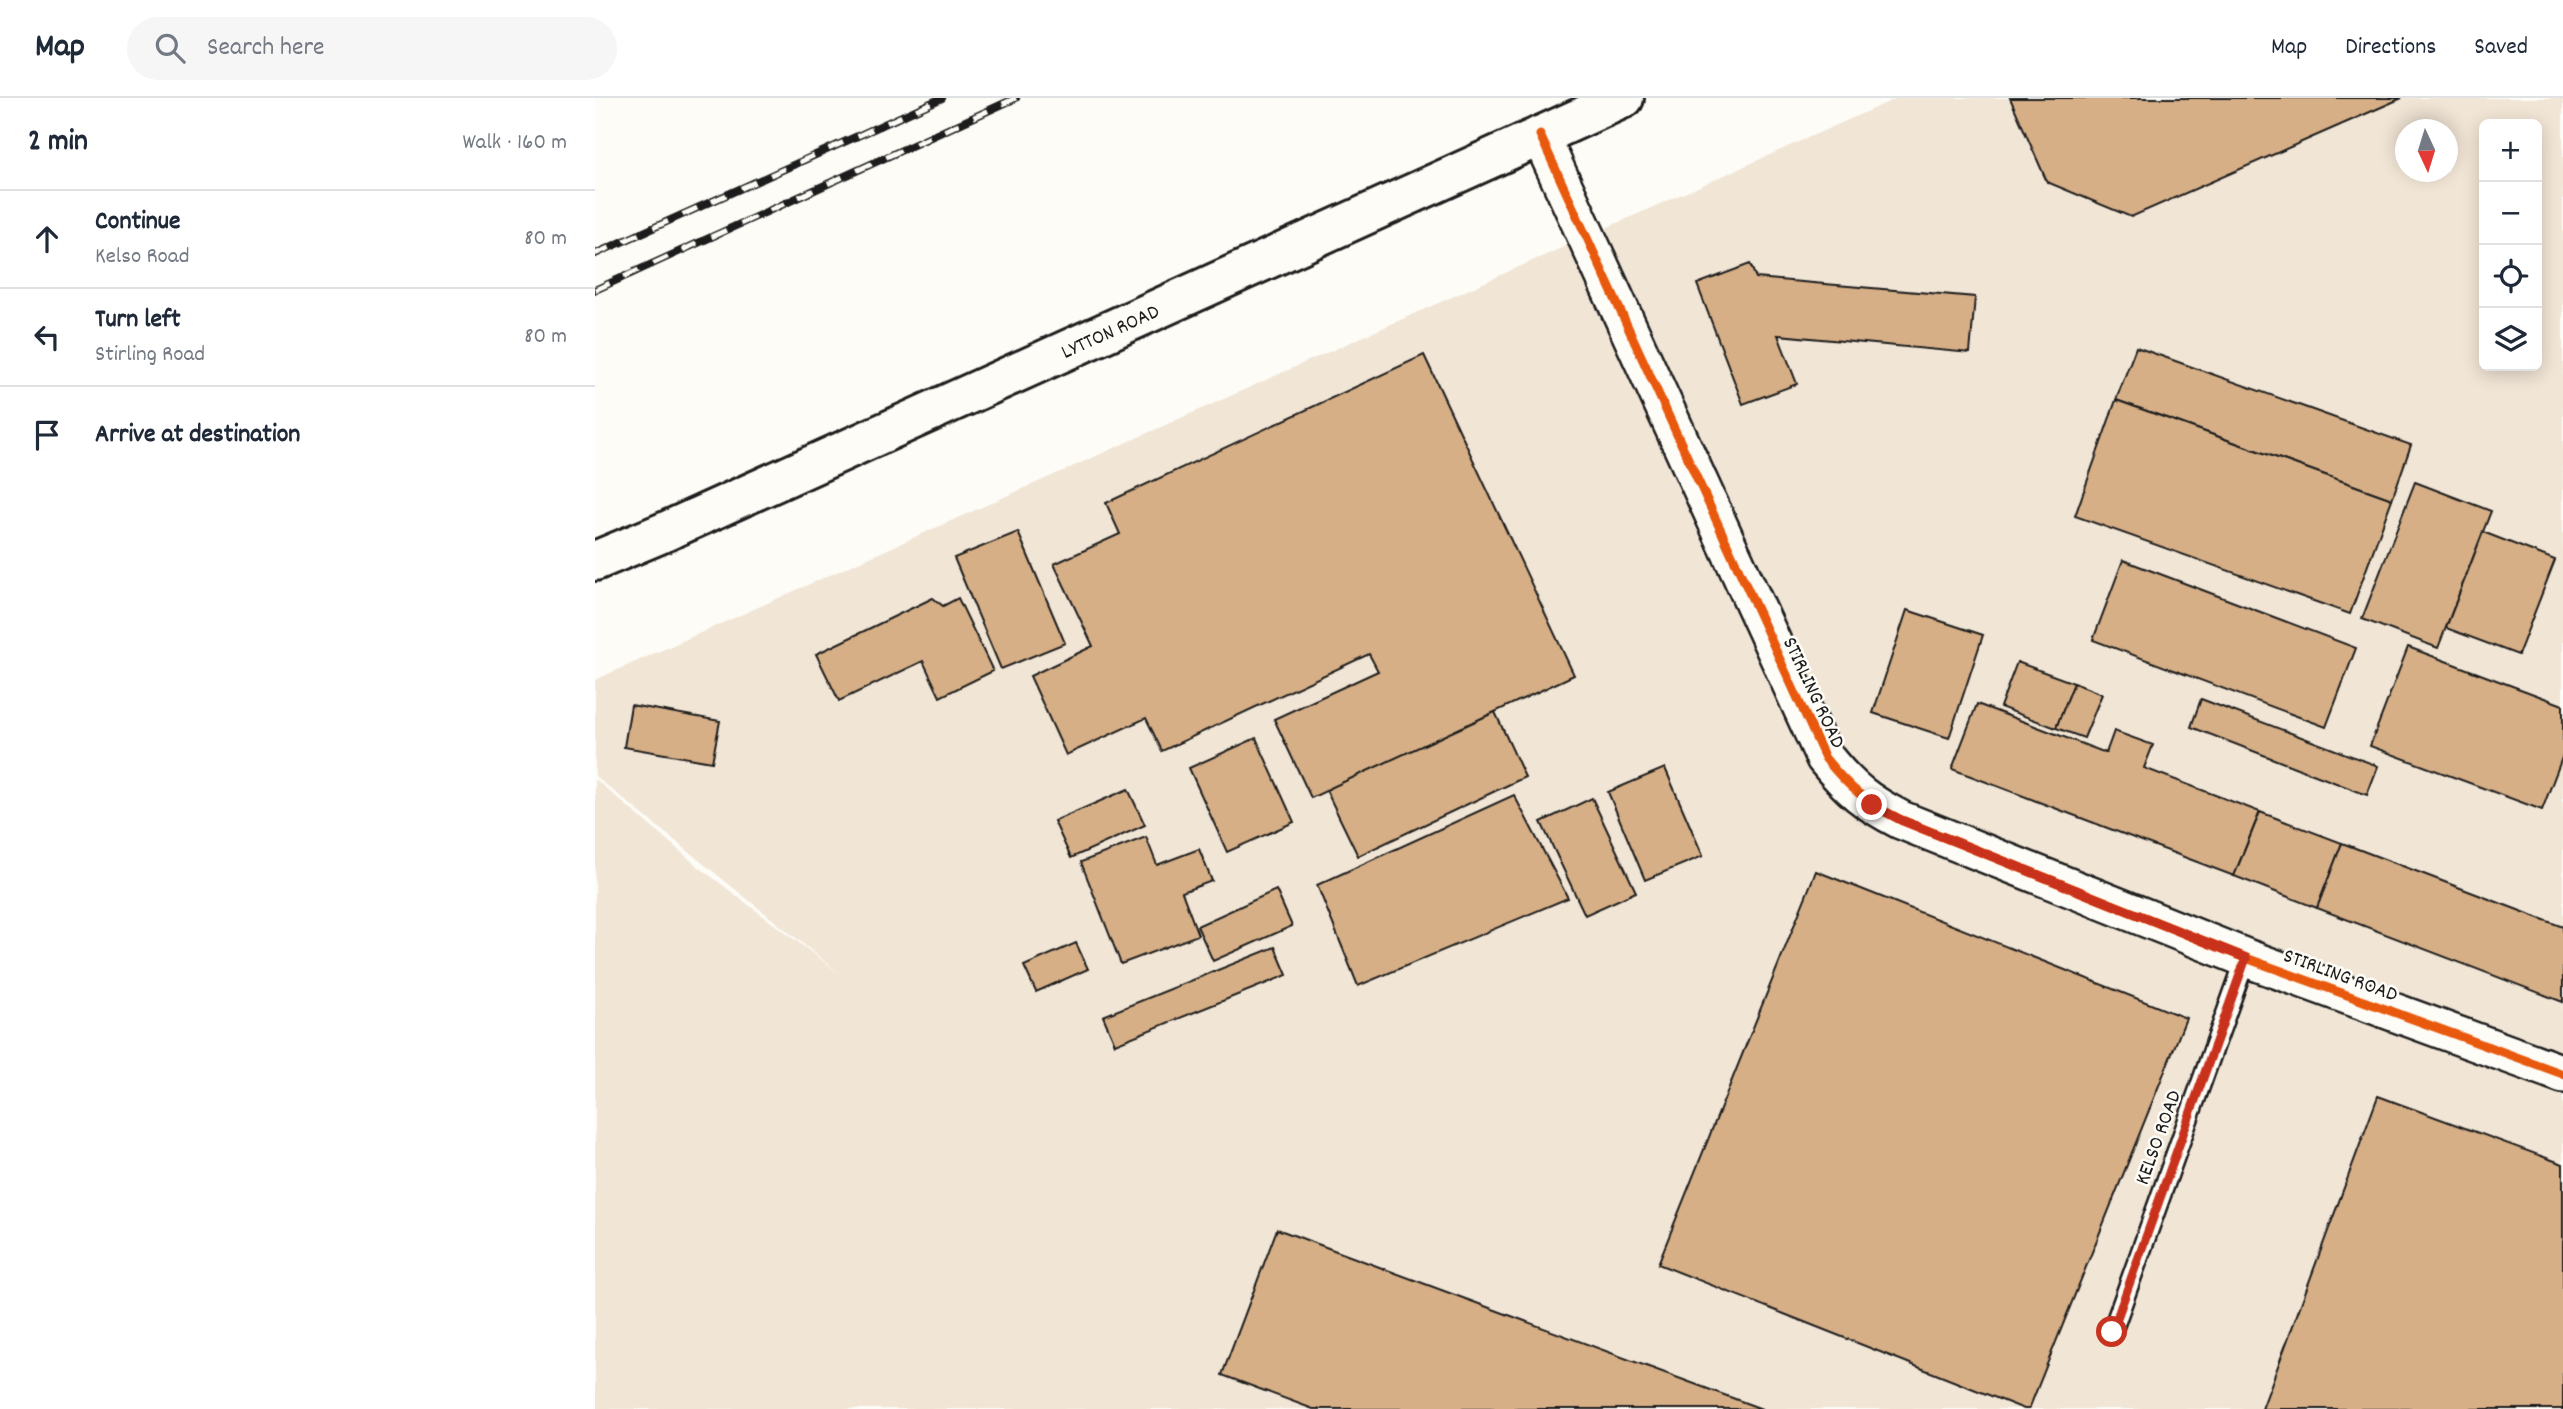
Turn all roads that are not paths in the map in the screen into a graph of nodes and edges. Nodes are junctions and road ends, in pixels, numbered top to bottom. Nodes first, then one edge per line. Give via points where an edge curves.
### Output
1 (1624, 98) edge
2 (1539, 135) junction
3 (595, 561) edge
4 (2246, 958) junction
5 (2563, 1074) edge
6 (2112, 1332) dead end

1 - 2 main road, LYTTON ROAD
2 - 3 main road, LYTTON ROAD
2 - 4 street, STIRLING ROAD via 1825,758 1848,786 1901,820
4 - 5 street, STIRLING ROAD
4 - 6 lane, KELSO ROAD

